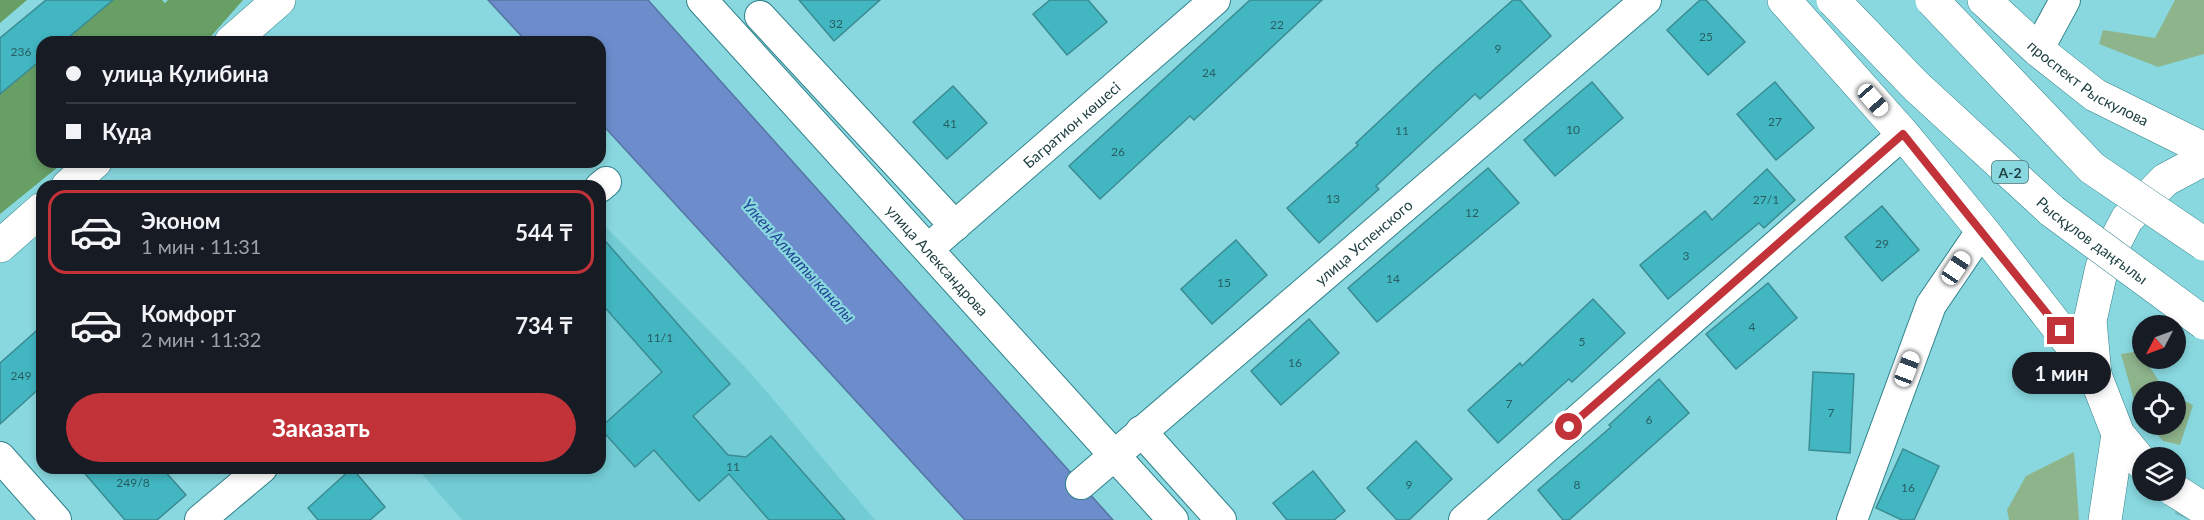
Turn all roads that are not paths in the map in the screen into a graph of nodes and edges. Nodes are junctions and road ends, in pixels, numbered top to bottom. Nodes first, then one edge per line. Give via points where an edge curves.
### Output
1 (279, 0) edge
2 (702, 0) edge
3 (1215, 0) edge
4 (1646, 0) edge
5 (1784, 0) edge
6 (1833, 0) edge
7 (1932, 0) edge
8 (1984, 0) edge
9 (2065, 0) edge
10 (769, 8) edge
11 (238, 36) edge
12 (737, 37) junction
13 (2038, 50) junction
14 (1903, 134) junction
15 (2204, 149) edge
16 (2204, 159) edge
17 (88, 168) edge
18 (75, 180) edge
19 (36, 214) edge
20 (955, 226) junction
21 (1982, 230) junction
22 (2204, 244) edge
23 (0, 246) edge
24 (928, 249) junction
25 (2204, 323) edge
26 (2095, 375) junction
27 (1141, 431) junction
28 (2118, 434) junction
29 (2132, 451) edge
30 (1113, 455) junction
31 (0, 456) edge
32 (255, 474) edge
33 (1081, 484) dead end
34 (2186, 498) edge
35 (2204, 509) edge
36 (56, 520) edge
37 (200, 520) edge
38 (1173, 520) edge
39 (1221, 520) edge
40 (1464, 520) edge
41 (1852, 520) edge
42 (2105, 520) edge

1 - 11 main road
2 - 12 street, улица Александрова
3 - 20 street, Багратион көшесі
4 - 27 street, улица Успенского
5 - 14 main road
6 - 25 main road, Рысқұлов даңғылы / A-2, bridge via 1916,86 2052,211
7 - 22 main road, bridge via 2092,168
8 - 13 main road, проспект Рыскулова
9 - 13 street
10 - 12 street
10 - 20 street
12 - 24 street, улица Александрова
13 - 15 main road, проспект Рыскулова via 2095,95
14 - 21 main road
14 - 40 street
16 - 26 main road via 2165,180 2127,219 2102,267 2090,321
17 - 18 main road
19 - 23 main road
20 - 24 street, Багратион көшесі
21 - 26 main road
21 - 41 street via 1931,305
24 - 30 street, улица Александрова
26 - 28 main road
27 - 30 street, улица Успенского
27 - 39 street
28 - 29 main road
28 - 42 main road
30 - 33 street, улица Успенского
30 - 38 street, улица Александрова
31 - 36 street
32 - 37 street
34 - 35 main road, bridge

